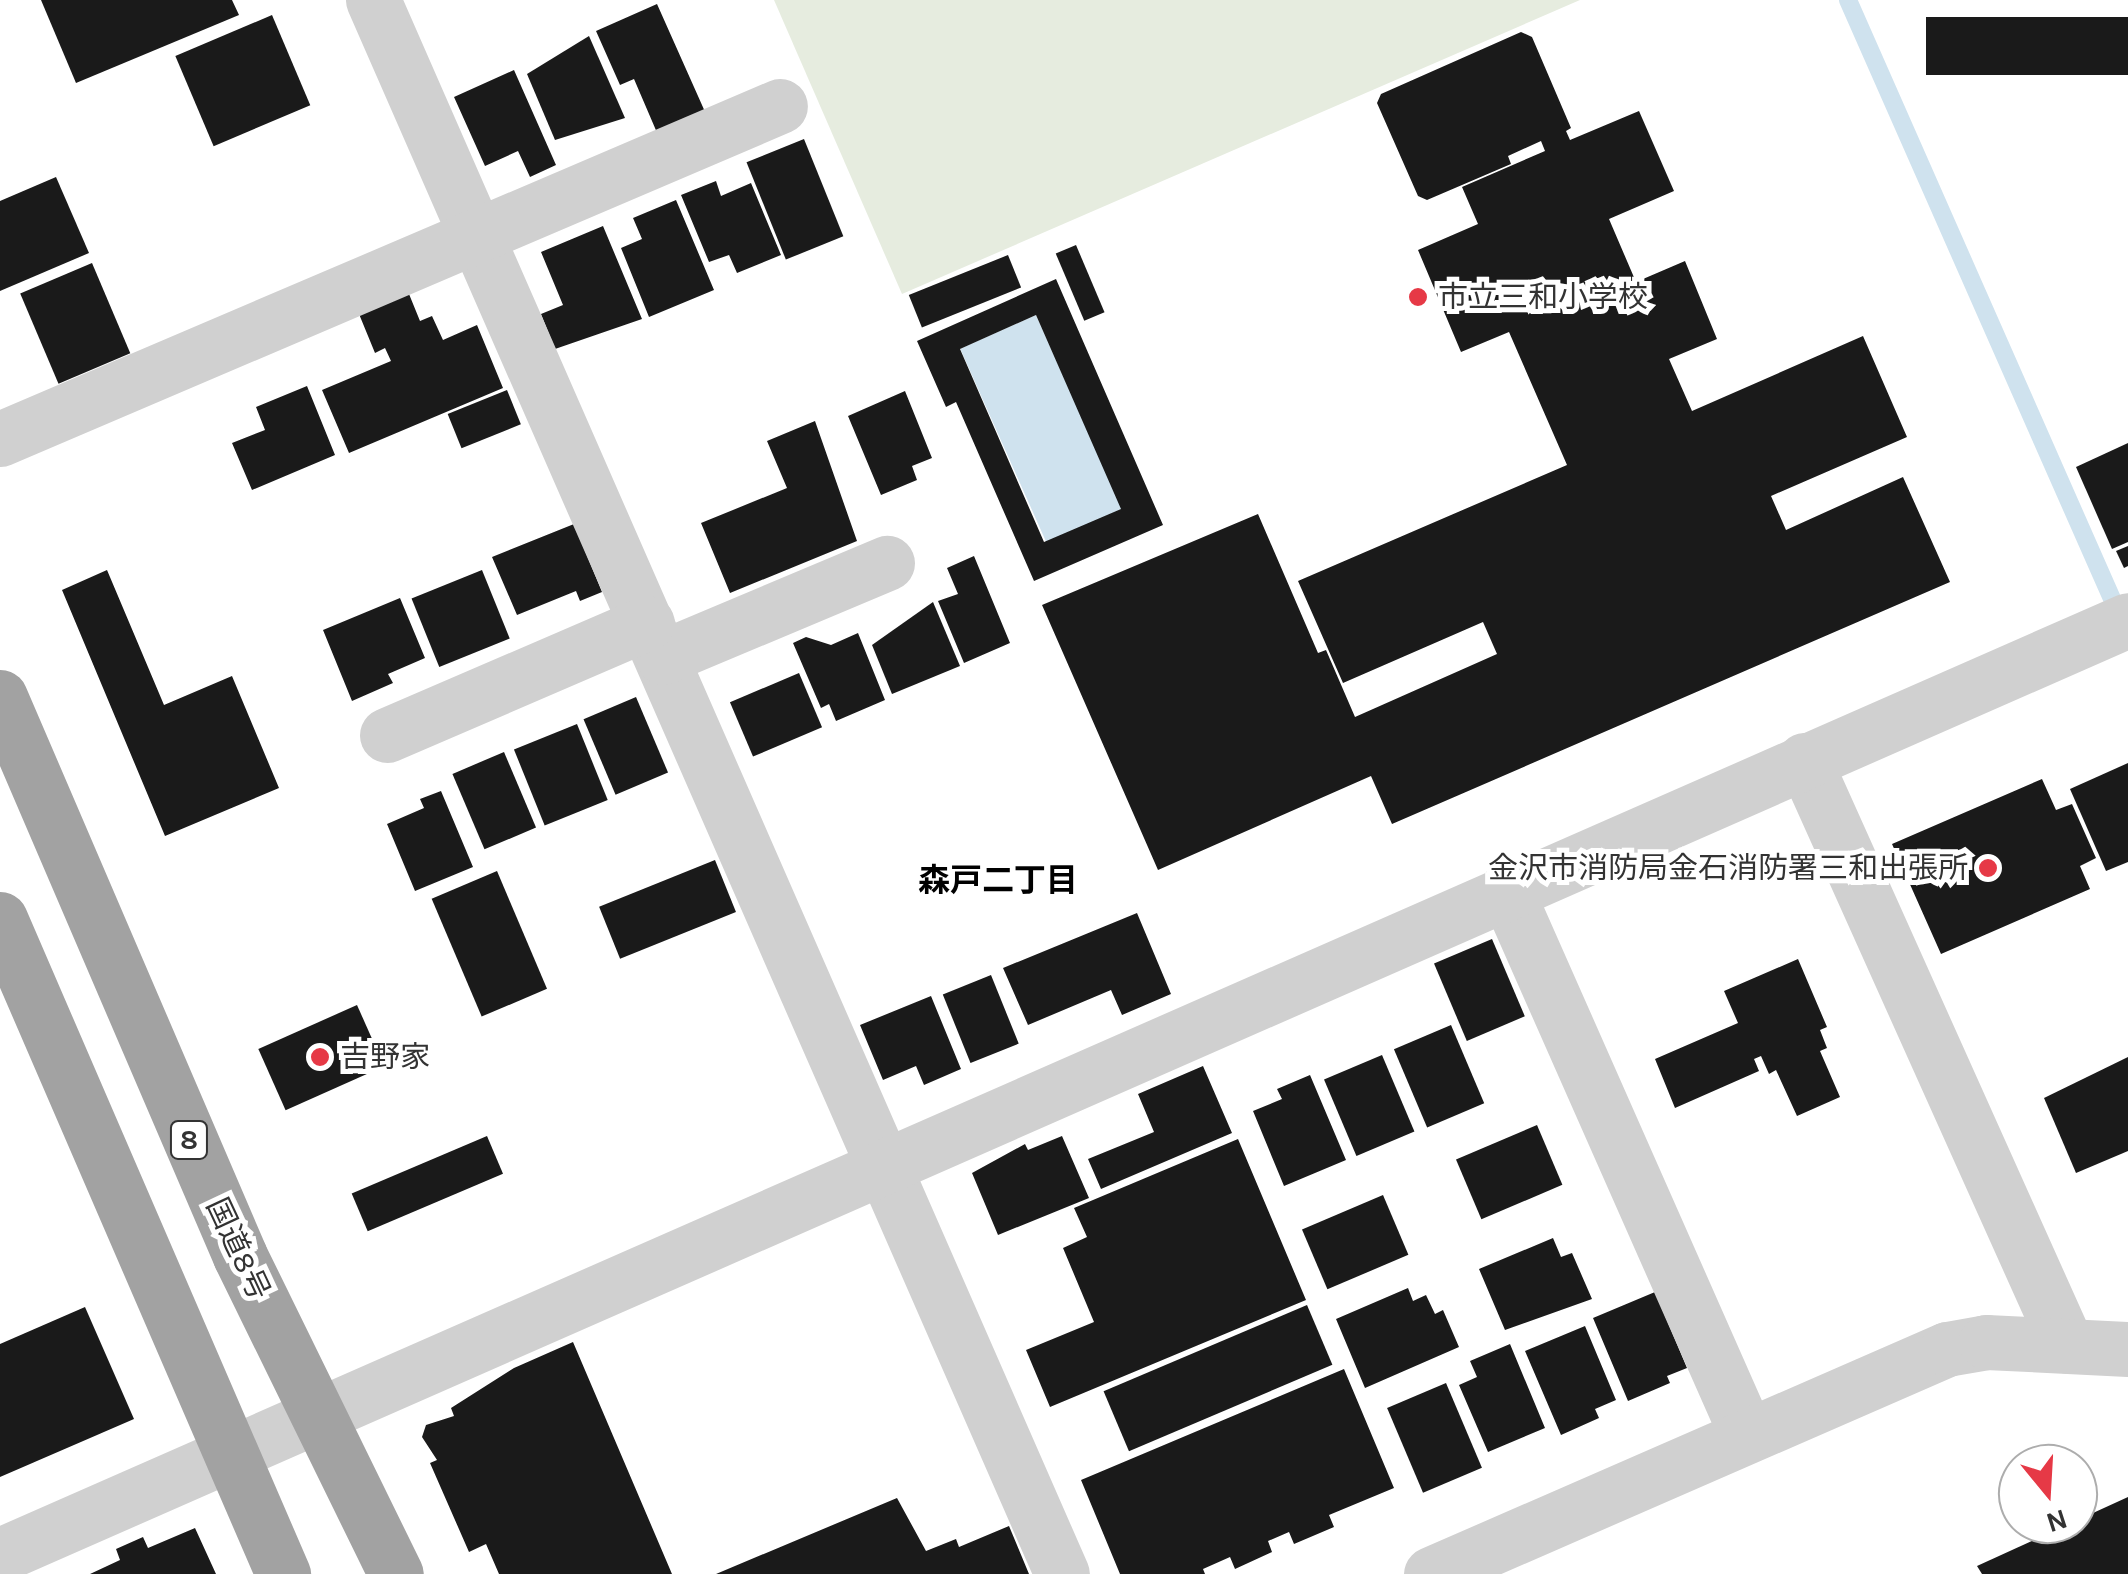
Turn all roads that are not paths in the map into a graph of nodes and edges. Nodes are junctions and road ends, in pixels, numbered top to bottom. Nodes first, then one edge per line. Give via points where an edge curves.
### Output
1 (373, 0) edge
2 (780, 106) dead end
3 (474, 236) junction
4 (0, 440) edge
5 (887, 562) dead end
6 (2117, 625) edge
7 (655, 640) junction
8 (0, 697) edge
9 (387, 735) dead end
10 (1804, 760) junction
11 (1506, 890) junction
12 (0, 919) edge
13 (885, 1166) junction
14 (2067, 1346) junction
15 (2128, 1349) edge
16 (318, 1412) junction
17 (1746, 1433) junction
18 (230, 1453) junction
19 (0, 1554) edge
20 (283, 1574) edge
21 (396, 1574) edge
22 (1062, 1574) edge
23 (1430, 1574) edge

1 - 3 street
2 - 3 street
3 - 4 street
3 - 7 street
5 - 7 street
6 - 10 street
7 - 9 street
7 - 13 street
8 - 16 highway, 国道8号 / 8 via 232,1238
10 - 11 street
10 - 14 street
11 - 13 street
11 - 17 street
12 - 18 highway
13 - 16 street
13 - 22 street
14 - 15 street
14 - 17 street via 1986,1342 1947,1349
16 - 18 street
16 - 21 highway, 国道8号 / 8
17 - 23 street
18 - 19 street
18 - 20 highway

